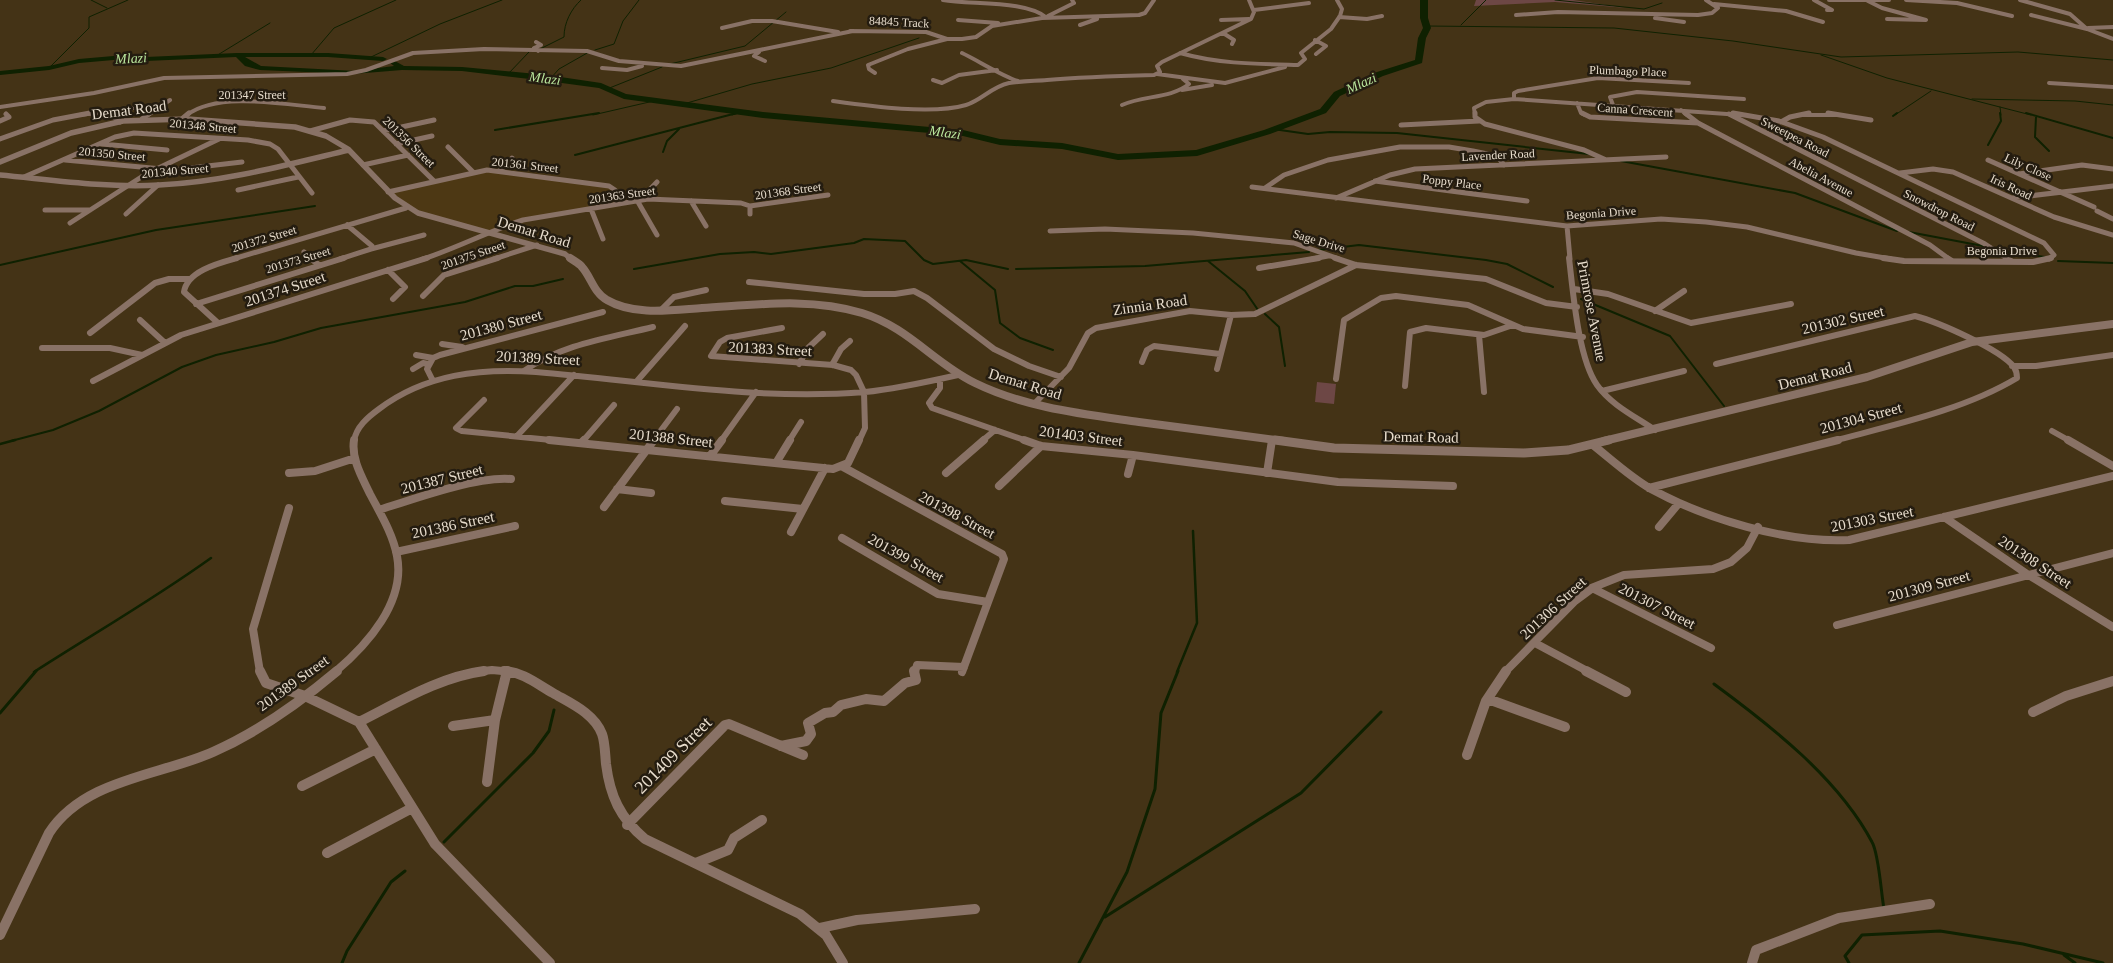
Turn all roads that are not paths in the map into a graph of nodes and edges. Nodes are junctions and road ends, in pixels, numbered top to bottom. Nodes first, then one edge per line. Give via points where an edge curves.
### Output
1 (943, 0) edge
2 (1152, 0) edge
3 (1249, 0) edge
4 (1337, 0) edge
5 (1706, 0) edge
6 (1814, 0) edge
7 (1830, 0) edge
8 (1889, 0) edge
9 (1906, 0) edge
10 (2020, 0) edge
11 (1073, 1) edge
12 (1868, 1) edge
13 (1309, 3) dead end
14 (1714, 4) junction
15 (1879, 8) junction
16 (1254, 10) junction
17 (1827, 10) dead end
18 (1876, 11) dead end
19 (1516, 15) dead end
20 (1649, 15) junction
21 (2031, 15) dead end
22 (1104, 16) junction
23 (1382, 16) dead end
24 (2012, 16) dead end
25 (1047, 17) junction
26 (1339, 17) junction
27 (1251, 19) junction
28 (1887, 19) dead end
29 (958, 20) dead end
30 (1221, 20) dead end
31 (1684, 22) dead end
32 (1823, 22) dead end
33 (1005, 24) junction
34 (1080, 25) dead end
35 (2113, 27) edge
36 (722, 28) dead end
37 (2087, 28) junction
38 (854, 31) junction
39 (1223, 33) junction
40 (947, 38) junction
41 (2113, 39) edge
42 (1315, 40) junction
43 (536, 42) dead end
44 (1232, 44) dead end
45 (541, 51) junction
46 (759, 52) junction
47 (962, 53) dead end
48 (1180, 53) junction
49 (1316, 54) dead end
50 (765, 61) dead end
51 (646, 64) junction
52 (1289, 66) junction
53 (602, 68) dead end
54 (997, 70) junction
55 (875, 72) dead end
56 (1158, 74) junction
57 (1182, 78) junction
58 (933, 80) dead end
59 (1021, 82) junction
60 (1222, 83) junction
61 (1689, 83) dead end
62 (2049, 83) dead end
63 (2113, 87) edge
64 (1180, 91) junction
65 (1514, 99) junction
66 (1744, 99) dead end
67 (170, 100) dead end
68 (833, 101) dead end
69 (1577, 103) junction
70 (1122, 104) dead end
71 (1613, 105) junction
72 (0, 107) edge
73 (133, 108) dead end
74 (324, 108) dead end
75 (1681, 110) junction
76 (109, 112) junction
77 (1725, 112) junction
78 (6, 114) dead end
79 (183, 118) junction
80 (142, 119) junction
81 (434, 120) dead end
82 (1871, 120) dead end
83 (0, 121) edge
84 (1479, 121) junction
85 (120, 122) junction
86 (1781, 122) junction
87 (1698, 123) junction
88 (1401, 125) dead end
89 (310, 131) junction
90 (383, 131) junction
91 (432, 136) dead end
92 (221, 138) junction
93 (0, 139) edge
94 (100, 144) junction
95 (396, 144) junction
96 (448, 147) dead end
97 (167, 150) dead end
98 (349, 150) junction
99 (408, 155) junction
100 (1666, 157) dead end
101 (512, 158) dead end
102 (64, 160) junction
103 (1604, 160) junction
104 (1988, 160) dead end
105 (0, 162) edge
106 (242, 162) dead end
107 (289, 164) junction
108 (363, 165) junction
109 (1504, 165) junction
110 (2113, 168) edge
111 (159, 169) junction
112 (500, 170) junction
113 (473, 172) junction
114 (1900, 173) junction
115 (2019, 174) junction
116 (0, 175) edge
117 (298, 176) junction
118 (24, 177) junction
119 (1856, 179) joint
120 (434, 181) junction
121 (1375, 181) junction
122 (657, 182) dead end
123 (158, 185) junction
124 (128, 186) junction
125 (2113, 186) edge
126 (1252, 187) dead end
127 (1265, 188) junction
128 (238, 190) dead end
129 (388, 192) junction
130 (2060, 192) junction
131 (312, 193) dead end
132 (828, 195) dead end
133 (1336, 198) junction
134 (2012, 198) junction
135 (639, 200) junction
136 (691, 201) junction
137 (1527, 201) dead end
138 (622, 203) junction
139 (750, 206) junction
140 (406, 208) junction
141 (591, 209) junction
142 (45, 210) dead end
143 (90, 210) junction
144 (126, 214) dead end
145 (750, 214) dead end
146 (2113, 219) edge
147 (70, 223) dead end
148 (347, 225) junction
149 (706, 226) dead end
150 (1567, 226) junction
151 (1050, 231) dead end
152 (490, 233) junction
153 (424, 235) dead end
154 (657, 235) dead end
155 (2113, 235) edge
156 (603, 239) dead end
157 (537, 245) junction
158 (371, 250) junction
159 (304, 252) dead end
160 (1330, 256) junction
161 (1952, 261) junction
162 (2011, 261) junction
163 (1356, 265) junction
164 (319, 266) junction
165 (1259, 268) dead end
166 (388, 270) junction
167 (190, 279) junction
168 (749, 282) dead end
169 (706, 290) dead end
170 (1574, 290) junction
171 (1684, 291) dead end
172 (423, 296) dead end
173 (393, 299) dead end
174 (196, 304) junction
175 (1791, 304) dead end
176 (1576, 307) junction
177 (660, 311) junction
178 (1655, 311) junction
179 (603, 312) dead end
180 (1231, 316) junction
181 (140, 320) dead end
182 (218, 323) junction
183 (2113, 324) edge
184 (1513, 325) junction
185 (685, 326) dead end
186 (653, 327) dead end
187 (782, 328) dead end
188 (90, 333) dead end
189 (823, 334) dead end
190 (1479, 335) junction
191 (1583, 337) junction
192 (850, 341) dead end
193 (1972, 342) junction
194 (165, 343) junction
195 (442, 344) dead end
196 (464, 347) junction
197 (42, 348) dead end
198 (1220, 354) junction
199 (142, 355) junction
200 (416, 355) dead end
201 (2113, 355) edge
202 (430, 361) junction
203 (1142, 362) dead end
204 (799, 364) junction
205 (1716, 364) dead end
206 (832, 365) junction
207 (2012, 366) junction
208 (413, 369) dead end
209 (1217, 369) dead end
210 (524, 370) junction
211 (1684, 371) dead end
212 (574, 375) junction
213 (958, 375) junction
214 (1061, 377) junction
215 (940, 379) junction
216 (1336, 379) dead end
217 (93, 381) dead end
218 (638, 381) junction
219 (433, 382) junction
220 (1405, 386) dead end
221 (1602, 390) junction
222 (756, 392) junction
223 (864, 392) junction
224 (1484, 392) dead end
225 (484, 400) dead end
226 (1034, 404) junction
227 (614, 405) dead end
228 (677, 409) dead end
229 (801, 422) dead end
230 (995, 430) junction
231 (1655, 430) junction
232 (2052, 432) dead end
233 (517, 436) junction
234 (1272, 440) junction
235 (580, 443) junction
236 (1593, 445) junction
237 (1041, 446) junction
238 (645, 449) junction
239 (1132, 455) junction
240 (710, 456) junction
241 (355, 458) junction
242 (776, 463) junction
243 (2113, 466) edge
244 (843, 467) junction
245 (825, 468) junction
246 (289, 473) dead end
247 (946, 473) dead end
248 (1267, 473) junction
249 (1128, 474) dead end
250 (2113, 476) edge
251 (511, 479) dead end
252 (999, 486) dead end
253 (1453, 486) dead end
254 (1649, 488) junction
255 (617, 489) junction
256 (651, 493) dead end
257 (725, 501) dead end
258 (1679, 502) junction
259 (604, 507) dead end
260 (289, 508) dead end
261 (802, 509) junction
262 (379, 510) junction
263 (1944, 517) junction
264 (515, 526) dead end
265 (1659, 526) dead end
266 (1758, 527) junction
267 (791, 532) dead end
268 (842, 538) dead end
269 (396, 552) junction
270 (2113, 553) edge
271 (2027, 574) junction
272 (1592, 588) junction
273 (988, 602) junction
274 (1837, 625) dead end
275 (2113, 627) edge
276 (1535, 643) junction
277 (1711, 648) dead end
278 (507, 670) junction
279 (2113, 681) edge
280 (1626, 692) dead end
281 (305, 696) junction
282 (1488, 699) junction
283 (2033, 712) dead end
284 (495, 720) junction
285 (359, 722) junction
286 (453, 726) dead end
287 (1565, 726) dead end
288 (781, 746) junction
289 (376, 749) junction
290 (803, 755) dead end
291 (1467, 755) dead end
292 (487, 782) dead end
293 (302, 786) dead end
294 (412, 808) junction
295 (762, 820) dead end
296 (627, 825) junction
297 (327, 853) dead end
298 (696, 863) junction
299 (1930, 904) dead end
300 (975, 909) dead end
301 (820, 928) junction
302 (0, 936) edge
303 (550, 963) edge
304 (843, 963) edge
305 (1752, 963) edge

1 - 25 street via 1015,7 1041,12
2 - 22 street, 84845 Track via 1145,13 1140,15
3 - 16 street
4 - 26 street via 1342,9
5 - 14 street
6 - 17 street via 1832,10
7 - 12 street
8 - 12 street
9 - 24 street via 1957,3
10 - 37 street via 2070,14
11 - 25 street via 1068,8
12 - 15 street
13 - 16 street
14 - 20 street via 1718,8 1708,14
14 - 32 street via 1786,11
15 - 18 street via 1874,9
15 - 28 street via 1926,20
16 - 27 street
19 - 20 street via 1558,12
20 - 31 street via 1666,21
21 - 37 street
22 - 25 street, 84845 Track
22 - 34 street
23 - 26 street via 1367,20
25 - 33 street, 84845 Track
26 - 42 street via 1325,34
27 - 30 street
27 - 39 street
29 - 33 street
33 - 40 street, 84845 Track via 990,27 976,37
35 - 37 street
36 - 38 street, 84845 Track via 750,21 766,21 828,31
37 - 41 street
38 - 40 street, 84845 Track via 926,32
38 - 46 street
39 - 44 street via 1234,40
39 - 48 street
40 - 55 street via 868,65
42 - 49 street via 1326,46
42 - 52 street via 1300,53 1304,61
43 - 45 street via 541,45 534,48
45 - 51 street via 587,51 602,57
45 - 72 street via 484,49 413,53 347,74 155,79 94,93
46 - 50 street via 754,56
46 - 51 street via 681,66
47 - 54 street
48 - 52 street via 1229,63
48 - 56 street via 1159,65
51 - 53 street via 627,70
52 - 60 street
54 - 58 street via 955,76 942,83
54 - 59 street
56 - 57 street
56 - 59 street
57 - 60 street
57 - 64 street via 1189,84
59 - 68 street via 999,86 966,105 948,108 884,108
60 - 64 street
61 - 65 street, Plumbago Place via 1592,78 1518,91 1514,93
62 - 63 street
64 - 70 street via 1136,97
65 - 69 street, Begonia Drive
65 - 84 street, Begonia Drive via 1478,105 1473,112
66 - 71 street via 1637,92 1610,97
67 - 80 street
69 - 71 street, Begonia Drive
69 - 87 street, Canna Crescent via 1581,113 1590,117
71 - 75 street, Begonia Drive
73 - 76 street
74 - 79 street, 201347 Street via 262,103 216,104 201,107
75 - 77 street, Begonia Drive
75 - 87 street, Abelia Avenue
76 - 85 street
76 - 93 street via 37,126
77 - 86 street, Begonia Drive
77 - 119 street, Sweetpea Road
78 - 83 street via 8,118
79 - 80 street, Demat Road
79 - 89 street, Demat Road
80 - 85 street, Demat Road
81 - 90 street
82 - 86 street via 1819,114 1792,116
84 - 88 street
84 - 103 street via 1584,150
85 - 105 street, Demat Road via 66,135
86 - 114 street, Begonia Drive via 1823,137
87 - 161 street, Abelia Avenue via 1930,245
89 - 90 street, 201356 Street via 362,120 374,122
89 - 98 street, Demat Road via 331,138
90 - 95 street, 201356 Street
91 - 95 street
92 - 94 street, 201348 Street via 140,132
92 - 107 street, 201348 Street via 270,144
92 - 111 street
94 - 97 street
94 - 102 street, 201348 Street
95 - 99 street, 201356 Street
96 - 113 street
98 - 107 street, 201340 Street
98 - 108 street, Demat Road
99 - 108 street
99 - 120 street, 201356 Street
100 - 103 street, Lavender Road
101 - 112 street
102 - 111 street, 201350 Street
102 - 118 street, 201348 Street
103 - 109 street, Lavender Road
104 - 115 street, Lily Close
106 - 111 street, 201350 Street via 190,170
107 - 117 street, 201348 Street
107 - 123 street, 201340 Street via 218,179
108 - 129 street, Demat Road
109 - 121 street, Lavender Road via 1415,169
109 - 127 street via 1497,156 1442,147 1379,149 1326,160 1279,177
110 - 115 street via 2082,165
111 - 124 street
112 - 113 street, 201361 Street
112 - 138 street, 201361 Street via 609,186
113 - 120 street, 201361 Street
114 - 134 street, Iris Road via 1935,169 1948,171
114 - 162 street, Begonia Drive via 2045,244 2054,253 2045,260
115 - 130 street, Lily Close
116 - 118 street, 201340 Street
117 - 128 street
117 - 131 street, 201348 Street
118 - 124 street, 201340 Street
119 - 162 street, Snowdrop Road via 1990,247
120 - 129 street, 201361 Street
121 - 133 street, Lavender Road
121 - 137 street, Poppy Place
122 - 135 street
123 - 124 street, 201340 Street
123 - 144 street
124 - 143 street
125 - 130 street
126 - 127 street, Begonia Drive
127 - 133 street, Begonia Drive
129 - 140 street, Demat Road
130 - 134 street
130 - 146 street, Lily Close
132 - 139 street, 201368 Street
133 - 150 street, Begonia Drive
134 - 155 street, Iris Road via 2060,220
135 - 136 street, 201363 Street
135 - 138 street, 201363 Street
135 - 154 street
136 - 139 street, 201363 Street
136 - 149 street
138 - 141 street, 201363 Street
139 - 145 street
140 - 148 street, 201372 Street
140 - 152 street, Demat Road
141 - 152 street, 201363 Street via 523,220
141 - 156 street
142 - 143 street
143 - 147 street
148 - 158 street via 372,246
148 - 167 street, 201372 Street via 230,260 201,271
150 - 161 street, Begonia Drive via 1661,219 1706,222 1764,231 1877,257 1904,261
150 - 170 street, Primrose Avenue
151 - 160 street, Sage Drive via 1105,229 1193,233 1294,244
152 - 157 street, Demat Road
152 - 166 street, 201374 Street via 460,247
153 - 158 street, 201373 Street
157 - 172 street, 201375 Street via 444,275
157 - 177 street, Demat Road via 575,260 596,291 608,301
158 - 164 street, 201373 Street
159 - 164 street
160 - 163 street, Sage Drive
160 - 165 street
161 - 162 street, Begonia Drive
163 - 176 street, Sage Drive via 1486,279 1546,304
163 - 180 street, Zinnia Road via 1259,313
164 - 174 street, 201373 Street
166 - 173 street via 405,286
166 - 182 street, 201374 Street
167 - 174 street via 184,292
167 - 188 street via 155,283
168 - 214 street via 864,294 914,291 994,349
169 - 177 street via 674,297
170 - 176 street, Primrose Avenue
170 - 178 street via 1608,294
171 - 178 street
174 - 182 street
175 - 178 street via 1700,323 1685,322
176 - 191 street, Primrose Avenue
177 - 213 street, Demat Road via 781,303 844,308 878,318 901,330
179 - 196 street, 201380 Street
180 - 198 street
180 - 214 street, Zinnia Road via 1190,311 1100,326 1088,333 1075,360
181 - 194 street
182 - 194 street, 201374 Street
183 - 193 street, Demat Road
184 - 190 street
184 - 191 street via 1532,331
184 - 216 street via 1468,304 1386,297 1344,320
185 - 218 street
186 - 210 street via 553,354 534,361
187 - 204 street, 201383 Street via 727,338 720,342 711,356
189 - 204 street via 808,348
190 - 220 street via 1426,328 1410,332
190 - 224 street
191 - 221 street, Primrose Avenue via 1593,380
192 - 206 street via 841,348
193 - 205 street, 201302 Street via 1929,320 1911,316
193 - 207 street
193 - 231 street, Demat Road via 1874,376
194 - 199 street, 201374 Street
195 - 196 street
196 - 202 street, 201380 Street
197 - 199 street via 110,348
198 - 203 street via 1154,346 1147,350
198 - 209 street
199 - 217 street, 201374 Street
200 - 202 street
201 - 207 street
202 - 208 street, 201380 Street
202 - 219 street via 428,375
204 - 206 street, 201383 Street
206 - 223 street, 201383 Street via 845,367 856,374
207 - 254 street, 201304 Street via 2017,375 2015,381 1950,408
210 - 212 street, 201389 Street
210 - 219 street, 201389 Street via 476,371
211 - 221 street
212 - 218 street, 201389 Street
212 - 233 street
213 - 215 street, 201389 Street
213 - 226 street, Demat Road
214 - 226 street, Zinnia Road
215 - 223 street, 201389 Street
215 - 230 street, 201403 Street via 940,388 929,403 932,408
218 - 222 street, 201389 Street
219 - 241 street, 201389 Street via 403,394 368,418 354,441
221 - 231 street, Primrose Avenue
222 - 223 street, 201389 Street
222 - 240 street
223 - 244 street via 865,428
225 - 233 street, 201388 Street via 456,428
226 - 234 street, Demat Road via 1091,416
227 - 235 street
228 - 238 street
229 - 242 street
230 - 237 street, 201403 Street
230 - 247 street
231 - 236 street, Demat Road
232 - 243 street
233 - 235 street, 201388 Street
234 - 236 street, Demat Road via 1351,449 1514,453 1558,452
234 - 248 street
235 - 238 street, 201388 Street
236 - 254 street, 201303 Street
237 - 239 street, 201403 Street
237 - 252 street
238 - 240 street, 201388 Street
238 - 255 street
239 - 248 street, 201403 Street
239 - 249 street
240 - 242 street, 201388 Street
241 - 246 street via 315,471
241 - 262 street, 201389 Street
242 - 245 street, 201388 Street
244 - 245 street, 201388 Street
244 - 273 street, 201398 Street via 1002,554 1004,559
245 - 261 street
248 - 253 street, 201403 Street via 1338,482
250 - 263 street, 201303 Street
251 - 262 street, 201387 Street via 498,478
254 - 258 street, 201303 Street
255 - 256 street
255 - 259 street
257 - 261 street
258 - 265 street
258 - 266 street, 201303 Street
260 - 281 street via 270,565 253,634 259,670 266,683
261 - 267 street
262 - 269 street, 201389 Street
263 - 266 street, 201303 Street via 1838,542 1806,539
263 - 271 street, 201308 Street
264 - 269 street, 201386 Street
266 - 272 street, 201306 Street via 1745,552 1717,568 1623,575
268 - 273 street, 201399 Street via 938,594
269 - 281 street, 201389 Street via 396,588 383,617 345,664
270 - 271 street, 201309 Street
271 - 274 street, 201309 Street
271 - 275 street, 201308 Street
272 - 276 street, 201306 Street
272 - 277 street, 201307 Street
273 - 288 street, 201398 Street via 963,670 934,664 917,665 914,670 916,680 905,683 884,701 866,699 841,705 808,723 811,734 806,741
276 - 280 street
276 - 282 street, 201306 Street via 1498,680
278 - 284 street
278 - 285 street via 485,669 459,675
278 - 296 street via 578,707 596,723 602,734 614,805
279 - 283 street via 2076,692
281 - 285 street
281 - 302 street, 201389 Street via 223,747 108,789 88,798 61,817 47,835
282 - 287 street
282 - 291 street, 201306 Street
284 - 286 street
284 - 292 street
285 - 289 street
288 - 290 street, 201409 Street
288 - 296 street, 201409 Street via 725,725
289 - 293 street
289 - 294 street
294 - 297 street
294 - 303 street via 443,855
295 - 298 street via 750,831 739,832 731,840 728,850
296 - 298 street via 645,839
298 - 301 street via 800,914
299 - 305 street via 1840,918 1756,950
300 - 301 street via 857,920
301 - 304 street via 835,946

